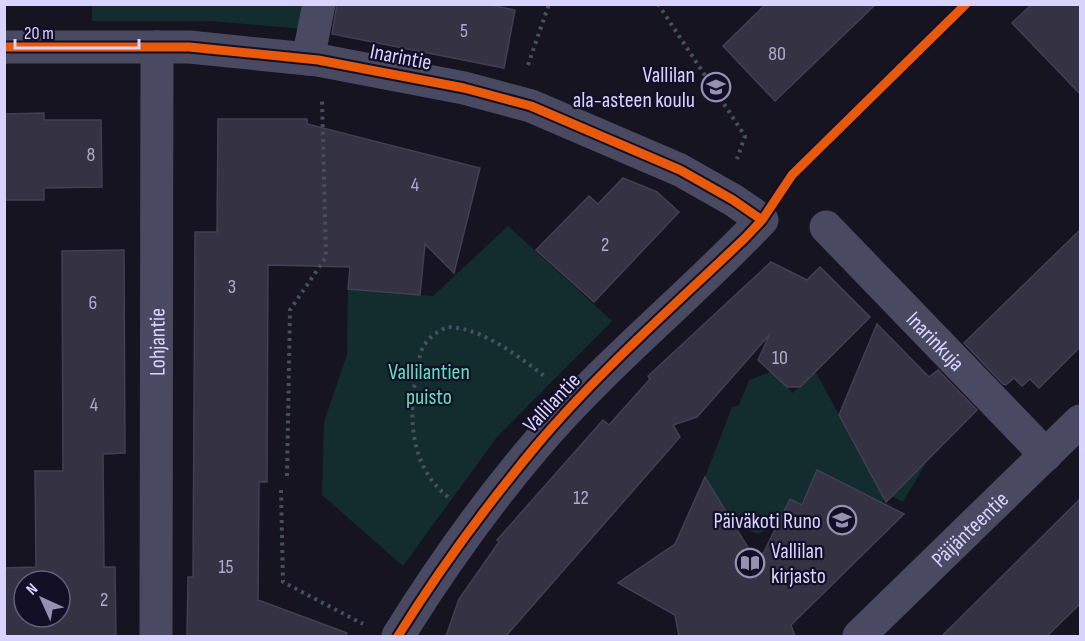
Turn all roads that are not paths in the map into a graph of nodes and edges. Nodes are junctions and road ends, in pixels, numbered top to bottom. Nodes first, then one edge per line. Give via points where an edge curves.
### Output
1 (319, 4) edge
2 (4, 47) edge
3 (158, 47) junction
4 (313, 59) junction
5 (762, 220) joint
6 (826, 227) dead end
7 (1080, 422) edge
8 (1046, 455) junction
9 (385, 632) edge
10 (156, 636) edge
11 (859, 636) edge

1 - 4 street
2 - 3 street, Inarintie
3 - 4 street, Inarintie
3 - 10 street, Lohjantie
4 - 5 street, Inarintie via 464,88 531,106 680,170
5 - 9 street, Vallilantie via 537,445
6 - 8 street, Inarinkuja
7 - 8 street, Päijänteentie
8 - 11 street, Päijänteentie

